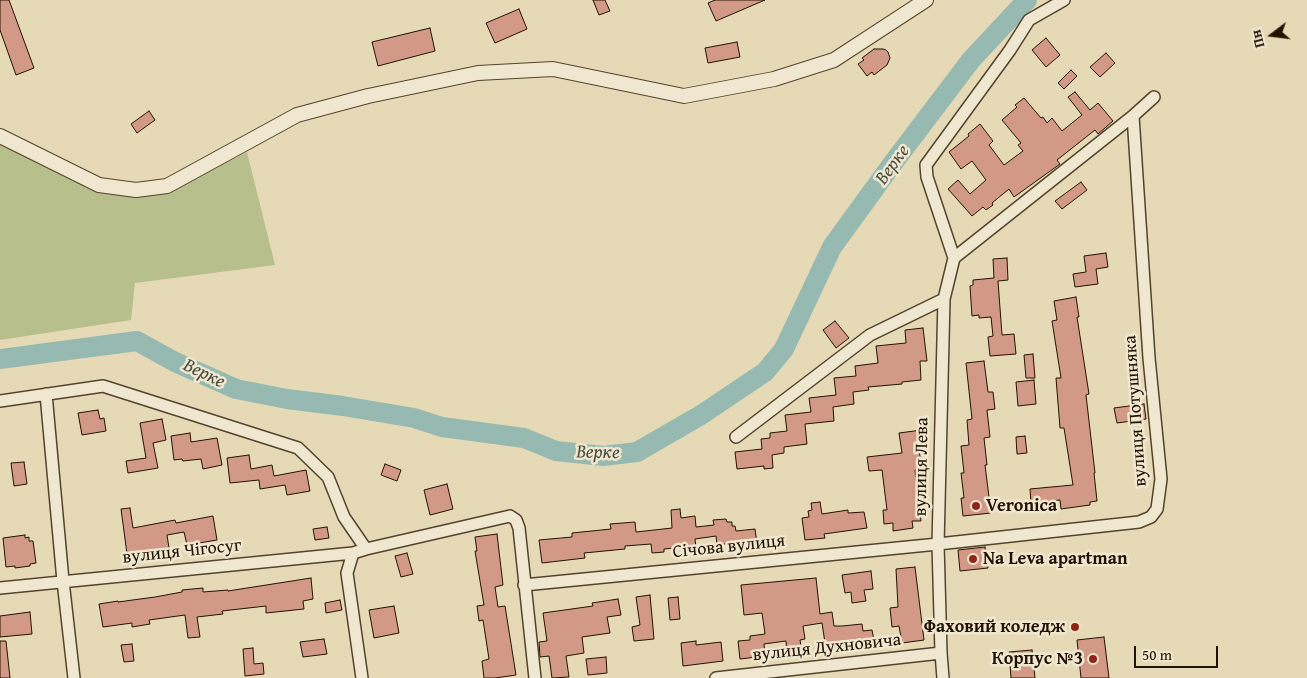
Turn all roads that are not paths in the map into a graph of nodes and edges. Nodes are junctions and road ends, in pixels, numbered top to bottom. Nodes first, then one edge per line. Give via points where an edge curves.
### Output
1 (926, 0) edge
2 (1064, 0) edge
3 (1154, 97) dead end
4 (1133, 116) junction
5 (0, 136) edge
6 (954, 258) junction
7 (944, 298) junction
8 (46, 394) junction
9 (0, 401) edge
10 (736, 437) dead end
11 (938, 544) junction
12 (366, 549) junction
13 (353, 553) junction
14 (63, 582) junction
15 (524, 584) junction
16 (0, 588) edge
17 (941, 653) junction
18 (74, 678) edge
19 (362, 678) edge
20 (535, 678) edge
21 (716, 678) edge
22 (943, 678) edge

1 - 5 street via 834,60 774,79 684,96 553,69 478,73 297,115 167,186 136,190 99,185
2 - 6 street via 1030,20 926,165 927,177
3 - 4 street
4 - 6 street
4 - 11 street, вулиця Потушняка via 1149,358 1161,479 1157,509 1151,517 1139,522
6 - 7 street, вулиця Лева
7 - 10 street via 870,334
7 - 11 street, вулиця Лева
8 - 9 street
8 - 12 street via 103,386 298,448 328,477 344,517
8 - 14 street
11 - 15 street, Січова вулиця
11 - 17 street, вулиця Лева
12 - 13 street, вулиця Чігосуг
12 - 15 street, вулиця Чігосуг via 510,516 519,528
13 - 14 street, вулиця Чігосуг
13 - 19 street via 347,572
14 - 16 street, вулиця Чігосуг
14 - 18 street
15 - 20 street
17 - 21 street, вулиця Духновича
17 - 22 street, вулиця Лева

